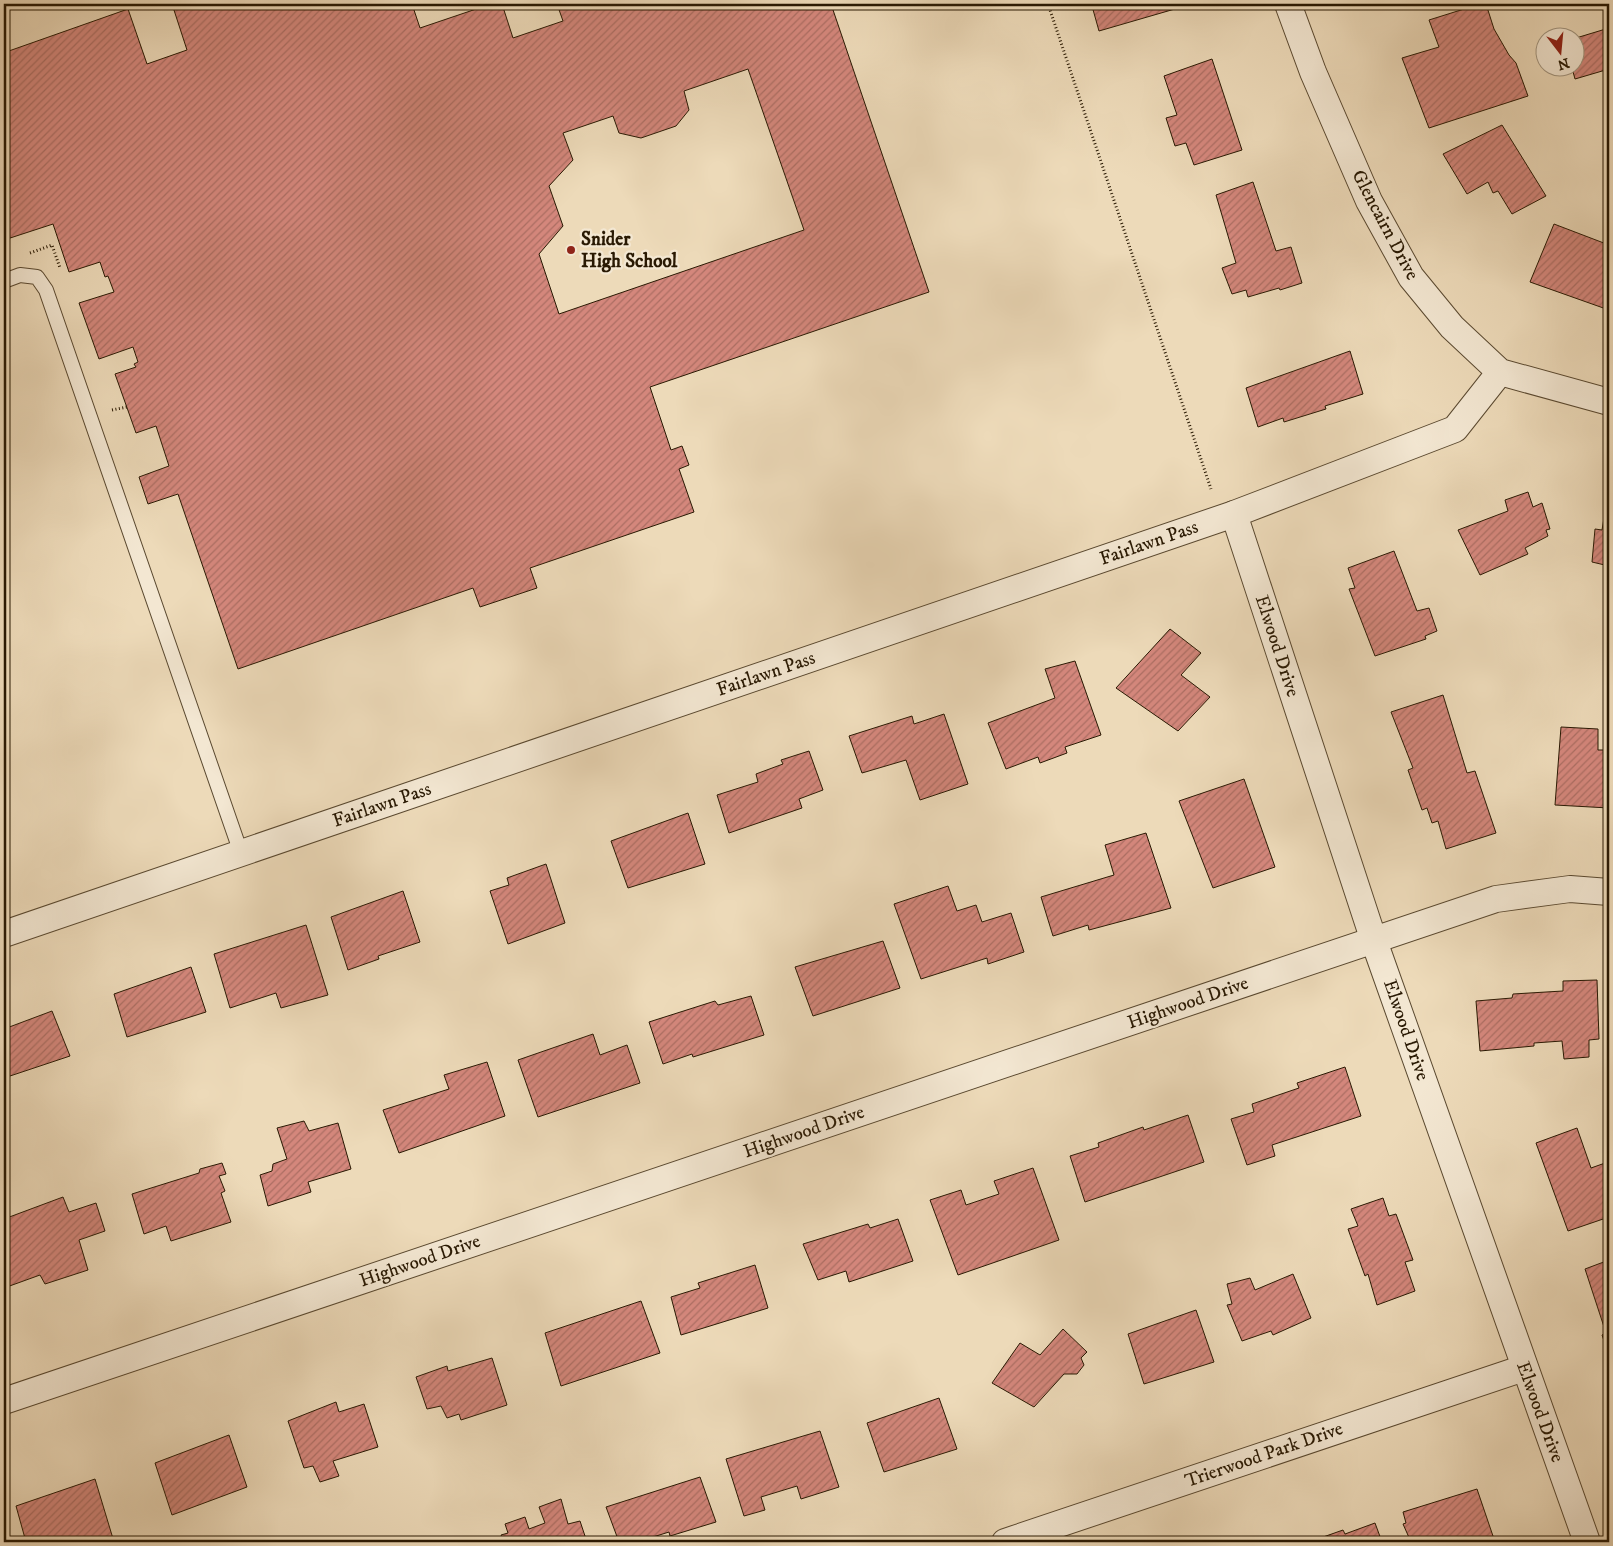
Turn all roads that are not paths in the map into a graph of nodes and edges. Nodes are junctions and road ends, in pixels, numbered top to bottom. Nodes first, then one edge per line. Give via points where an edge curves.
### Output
1 (1288, 4) edge
2 (4, 281) edge
3 (1500, 372) junction
4 (1609, 402) edge
5 (1234, 514) junction
6 (242, 853) junction
7 (1609, 892) edge
8 (4, 934) edge
9 (1374, 941) junction
10 (1524, 1368) junction
11 (4, 1401) edge
12 (1005, 1542) edge
13 (1587, 1542) edge

1 - 3 street, Glencairn Drive via 1313,72 1369,201 1411,277 1452,327
2 - 6 lane via 20,275 37,277 46,290
3 - 4 street, Glencairn Drive
3 - 5 street, Fairlawn Pass via 1455,429
5 - 6 street, Fairlawn Pass
5 - 9 street, Elwood Drive
6 - 8 street, Fairlawn Pass
7 - 9 street, Highwood Drive via 1570,889 1496,899
9 - 10 street, Elwood Drive
9 - 11 street, Highwood Drive
10 - 12 street, Trierwood Park Drive
10 - 13 street, Elwood Drive

